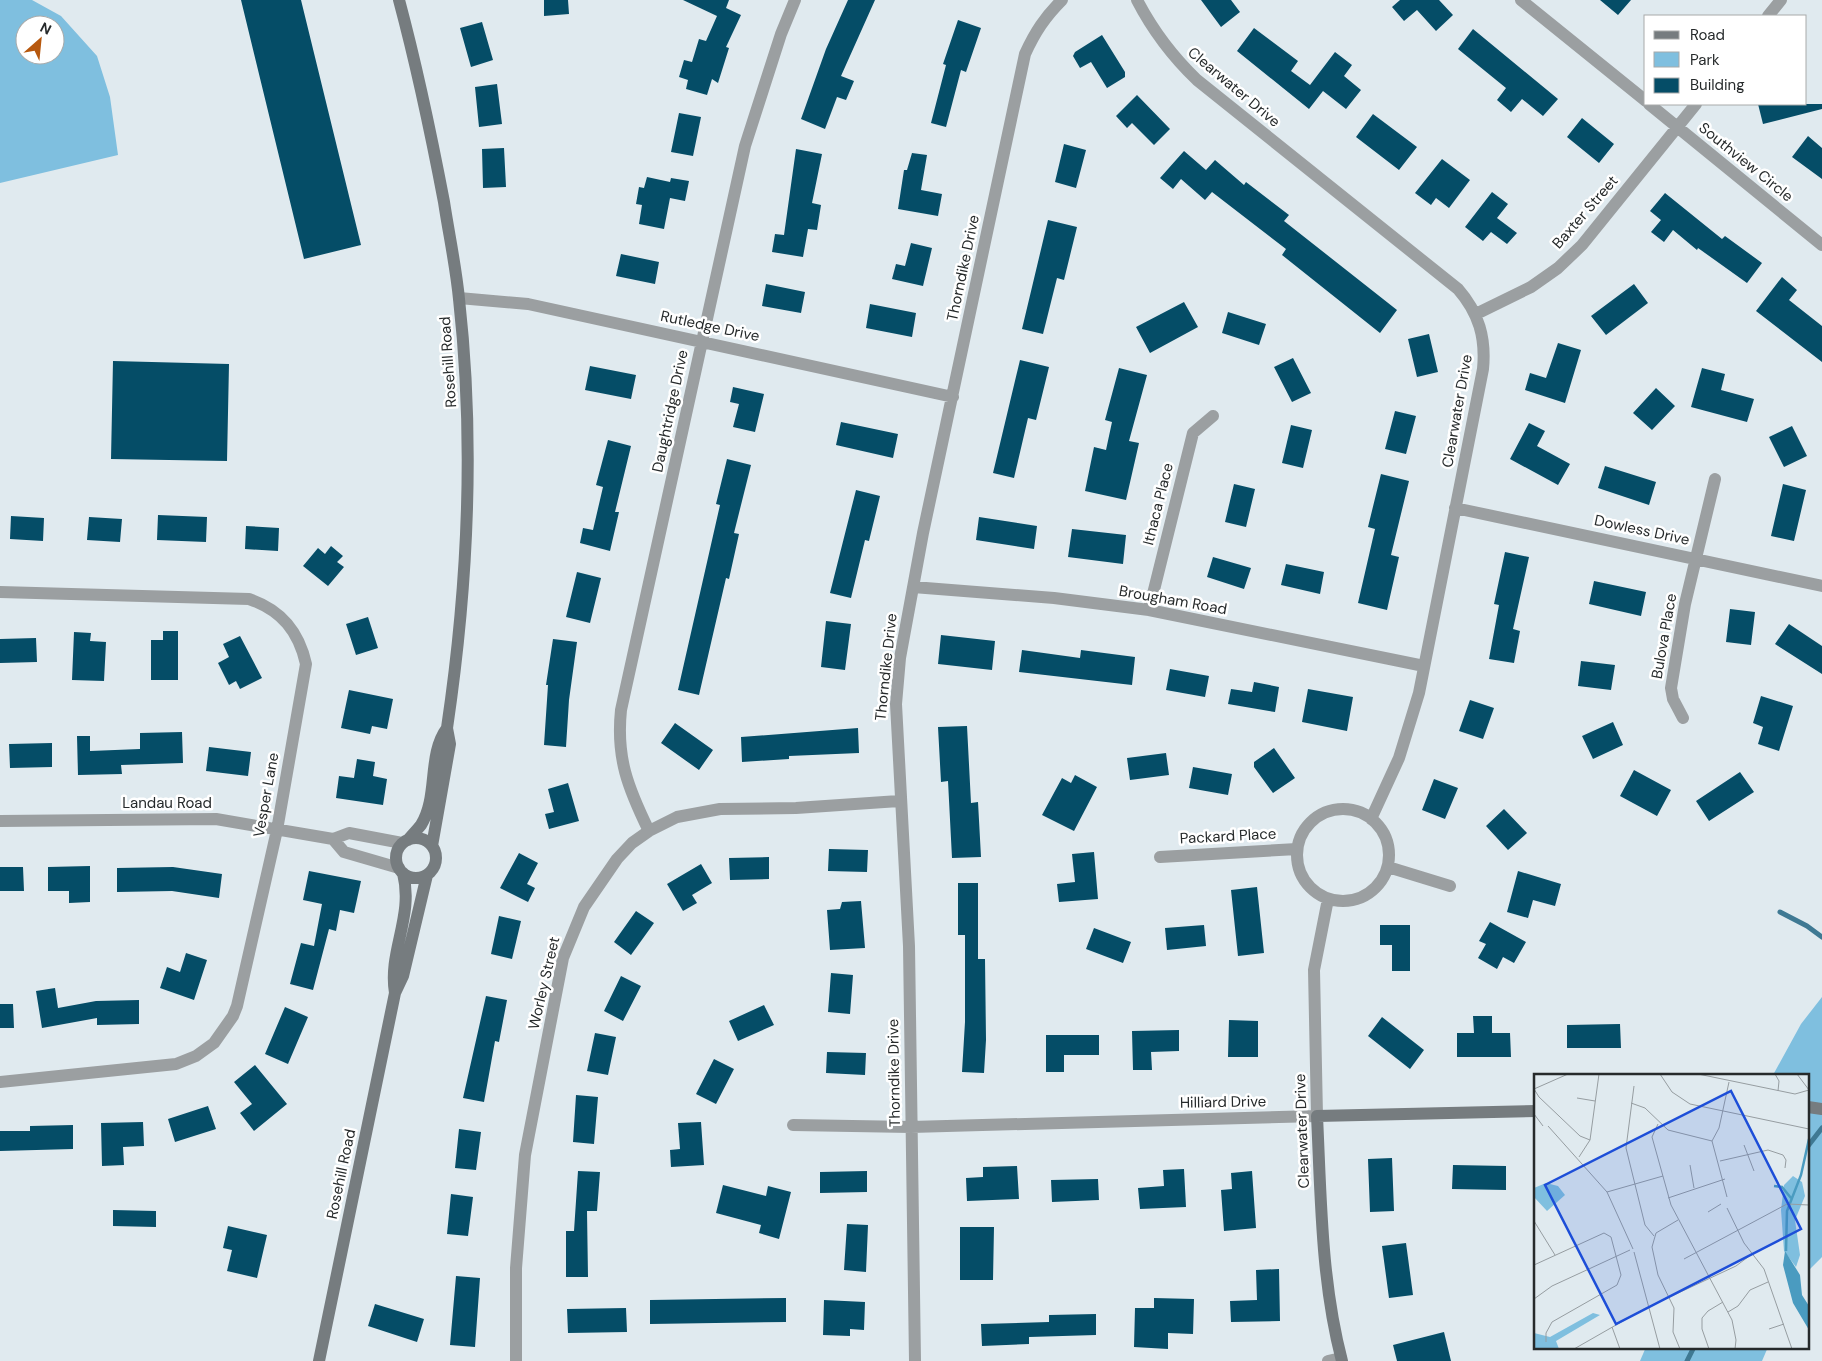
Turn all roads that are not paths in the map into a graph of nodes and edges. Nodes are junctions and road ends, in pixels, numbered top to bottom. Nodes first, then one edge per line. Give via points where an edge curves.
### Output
1 (399, 0) edge
2 (795, 0) edge
3 (1062, 0) edge
4 (1137, 0) edge
5 (1521, 0) edge
6 (1781, 0) edge
7 (1769, 15) edge
8 (1644, 99) edge
9 (1650, 105) edge
10 (1695, 105) edge
11 (1677, 126) junction
12 (1822, 245) edge
13 (459, 298) junction
14 (1476, 314) junction
15 (702, 341) junction
16 (953, 397) junction
17 (1213, 416) dead end
18 (1714, 479) dead end
19 (1455, 508) junction
20 (1695, 558) junction
21 (1822, 586) edge
22 (913, 587) junction
23 (0, 592) edge
24 (1149, 610) junction
25 (1424, 666) junction
26 (1683, 718) dead end
27 (448, 728) junction
28 (899, 801) junction
29 (1371, 819) junction
30 (0, 821) edge
31 (277, 830) junction
32 (649, 831) junction
33 (332, 840) junction
34 (405, 841) junction
35 (432, 846) junction
36 (1297, 849) junction
37 (1160, 856) dead end
38 (1388, 867) junction
39 (401, 871) junction
40 (428, 875) junction
41 (1450, 886) dead end
42 (1328, 899) junction
43 (395, 993) junction
44 (0, 1082) edge
45 (1534, 1111) edge
46 (1317, 1116) junction
47 (793, 1126) dead end
48 (911, 1127) junction
49 (1341, 1359) edge
50 (319, 1361) edge
51 (516, 1361) edge
52 (915, 1361) edge
53 (1328, 1361) edge

1 - 13 main road, Rosehill Road via 428,120
2 - 15 street, Daughtridge Drive via 745,146
3 - 16 street, Thorndike Drive via 1047,15 1025,54
4 - 14 street, Clearwater Drive via 1163,44 1196,80 1458,289
5 - 8 street
6 - 7 street
9 - 11 street, Southview Circle
10 - 11 street, Baxter Street
11 - 12 street, Southview Circle
11 - 14 street, Baxter Street via 1582,245 1558,268 1531,287
13 - 15 street, Rutledge Drive via 528,304
13 - 27 main road, Rosehill Road via 468,411 468,508 460,635
14 - 19 street, Clearwater Drive via 1482,333 1484,362
15 - 16 street, Rutledge Drive
15 - 32 street, Daughtridge Drive via 618,732 624,775
16 - 22 street, Thorndike Drive
17 - 24 street, Ithaca Place via 1193,433
18 - 20 street, Bulova Place
19 - 20 street, Dowless Drive
19 - 25 street, Clearwater Drive
20 - 21 street, Dowless Drive
20 - 26 street, Bulova Place via 1671,688
22 - 24 street, Brougham Road via 1054,598
22 - 28 street, Thorndike Drive via 900,658 896,704
23 - 31 street, Vesper Lane via 250,600 279,614 299,640 306,664
24 - 25 street, Brougham Road
25 - 29 street, Clearwater Drive via 1399,758
27 - 34 main road, Rosehill Road via 439,738 426,812 421,824
27 - 35 main road, Rosehill Road via 450,744
28 - 32 street, Worley Street via 698,812 677,817
28 - 48 street, Thorndike Drive via 907,902
29 - 36 street via 1357,811 1341,809 1326,812 1312,821 1302,834
29 - 38 street via 1387,840
30 - 31 street, Landau Road via 208,819
31 - 33 street, Landau Road
31 - 44 street, Vesper Lane via 236,1006 233,1016 214,1043 186,1061 165,1067
32 - 51 street, Worley Street via 617,859 584,907 563,958 525,1154 516,1268
33 - 34 street, Landau Road via 350,833
33 - 39 street, Landau Road via 344,852
34 - 35 main road via 421,838
34 - 39 main road via 396,855
35 - 40 main road via 436,852 435,865
36 - 37 street, Packard Place
36 - 42 street via 1299,870 1304,879 1310,888
38 - 41 street
38 - 42 street via 1370,894 1350,901
39 - 40 main road via 415,878
39 - 43 main road, Rosehill Road via 408,891 392,975
40 - 43 main road, Rosehill Road via 403,976
42 - 46 street, Clearwater Drive via 1314,970
43 - 50 main road, Rosehill Road
45 - 46 main road, Hilliard Drive
46 - 48 street, Hilliard Drive
46 - 49 main road, Clearwater Drive via 1323,1247
47 - 48 street, Hilliard Drive
48 - 52 street, Thorndike Drive
49 - 53 street

